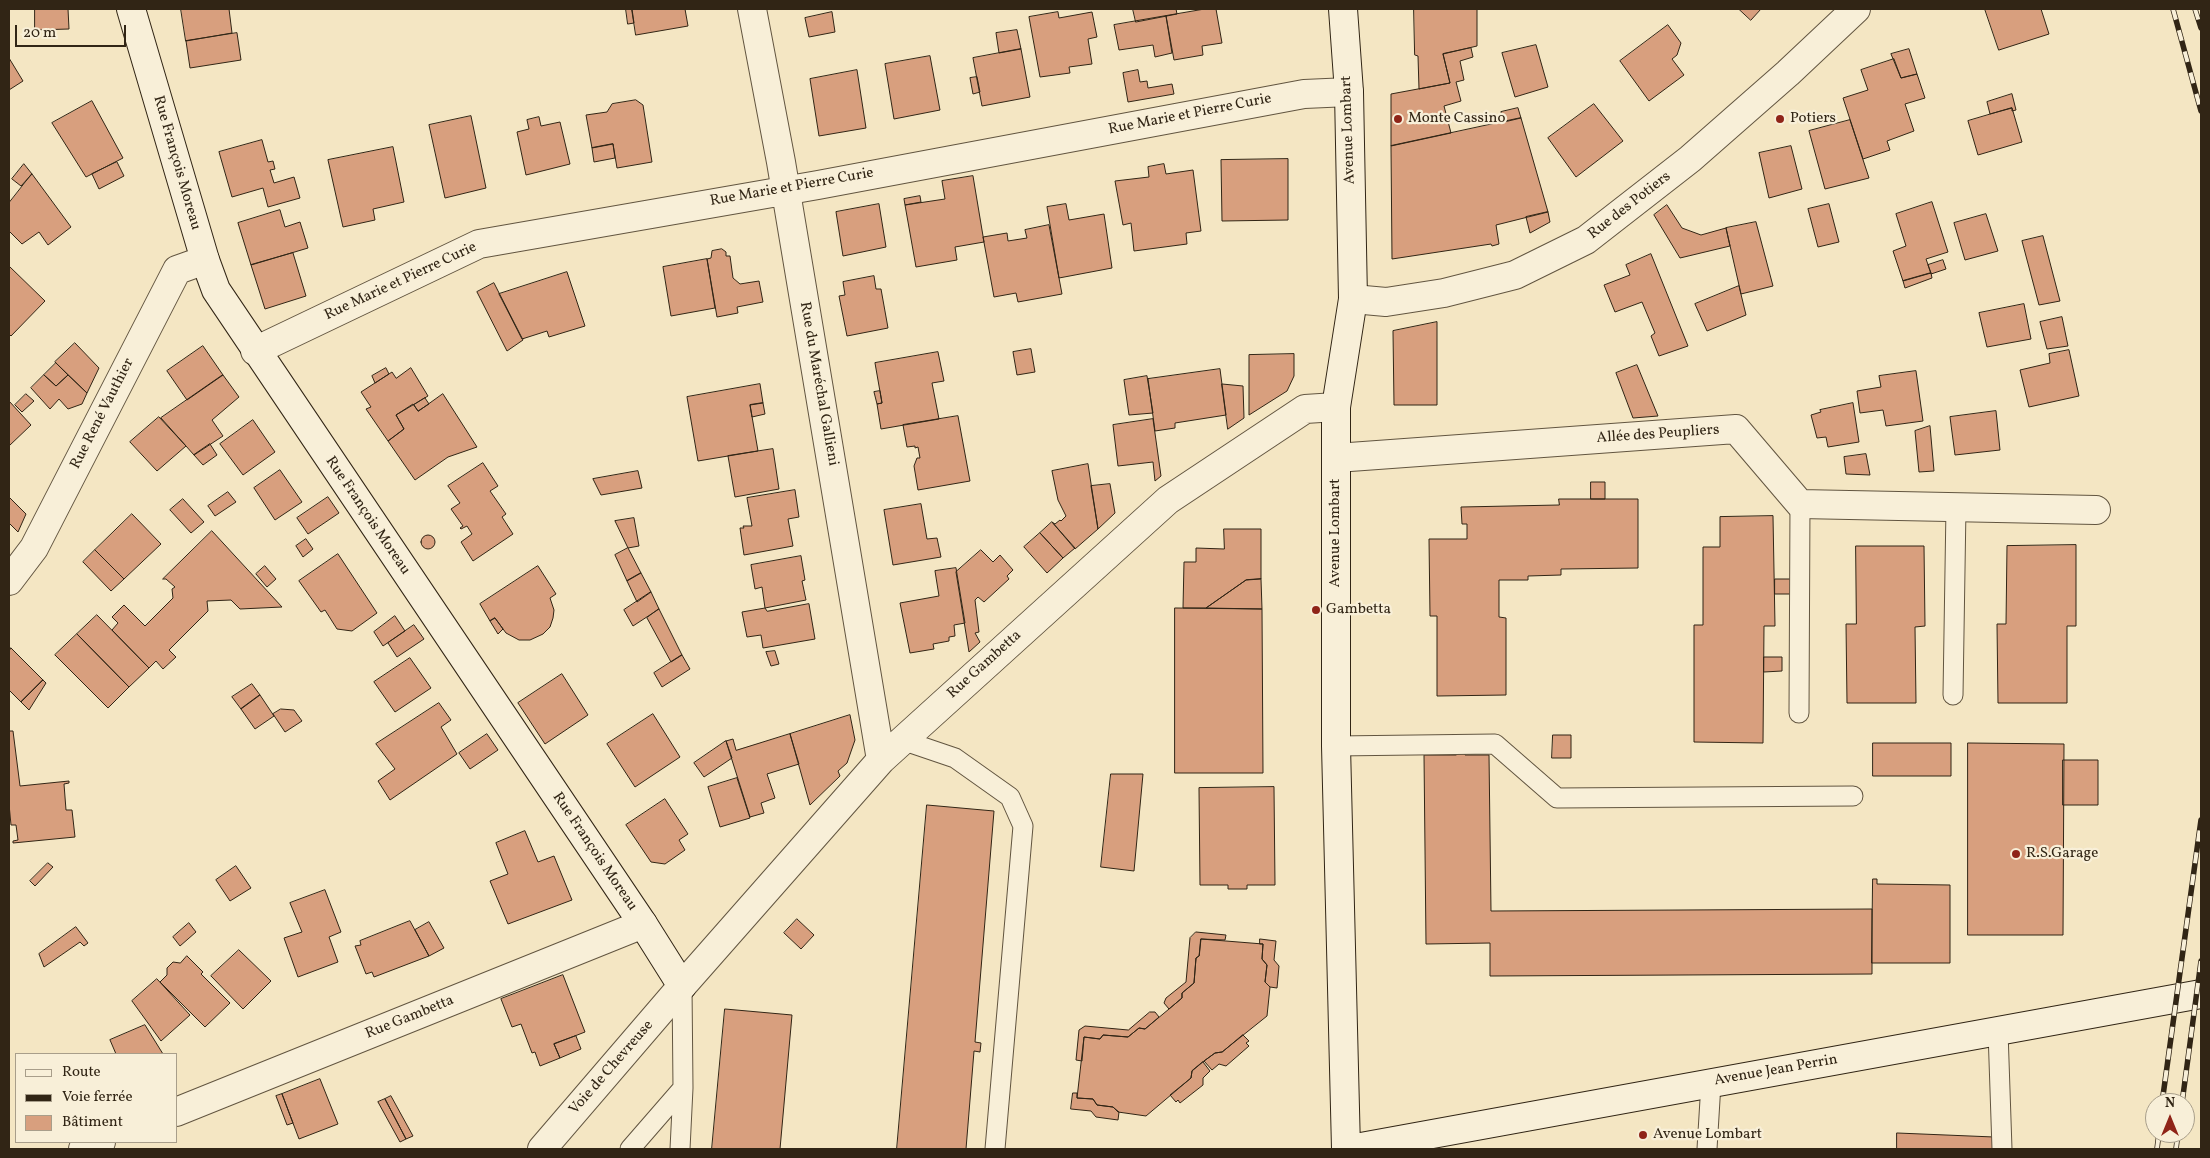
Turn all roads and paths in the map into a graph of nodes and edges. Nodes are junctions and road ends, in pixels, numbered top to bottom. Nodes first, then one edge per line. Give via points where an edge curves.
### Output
1 (131, 9) edge
2 (752, 9) edge
3 (1343, 9) edge
4 (1851, 10) edge
5 (1349, 92) junction
6 (785, 190) junction
7 (205, 260) junction
8 (1353, 299) junction
9 (255, 350) junction
10 (1336, 407) junction
11 (1336, 458) junction
12 (1800, 504) junction
13 (1956, 507) junction
14 (2096, 510) dead end
15 (9, 581) edge
16 (1953, 695) dead end
17 (1799, 713) dead end
18 (902, 740) junction
19 (1336, 746) junction
20 (881, 760) junction
21 (1853, 796) dead end
22 (643, 924) junction
23 (682, 986) junction
24 (2201, 994) edge
25 (1998, 1031) junction
26 (1712, 1083) junction
27 (683, 1088) junction
28 (178, 1111) edge
29 (98, 1143) edge
30 (83, 1149) edge
31 (542, 1149) edge
32 (630, 1149) edge
33 (680, 1149) edge
34 (994, 1149) edge
35 (1346, 1149) edge
36 (1350, 1149) edge
37 (1707, 1149) edge
38 (2002, 1149) edge

1 - 7 street, Rue François Moreau
2 - 6 street, Rue du Maréchal Gallieni
3 - 5 street, Avenue Lombart
4 - 8 street, Rue des Potiers via 1788,73 1690,159 1586,240 1515,275 1480,284 1386,302
5 - 6 street, Rue Marie et Pierre Curie via 1304,94
5 - 8 street, Avenue Lombart
6 - 9 street, Rue Marie et Pierre Curie via 479,244
6 - 20 street, Rue du Maréchal Gallieni
7 - 9 street, Rue François Moreau via 216,290
7 - 15 street, Rue René Vauthier via 177,270 34,548
8 - 10 street, Avenue Lombart
9 - 22 street, Rue François Moreau
10 - 11 street, Avenue Lombart
10 - 18 street, Rue Gambetta via 1305,409 1168,500
11 - 12 street, Allée des Peupliers via 1736,430
11 - 19 street, Avenue Lombart
12 - 13 street
12 - 17 lane
13 - 14 street
13 - 16 lane
18 - 20 street, Rue Gambetta
18 - 34 lane via 955,758 1010,797 1023,826
19 - 21 lane via 1495,744 1557,798
19 - 35 street, Avenue Lombart
20 - 23 street, Rue Gambetta
22 - 23 street, Rue François Moreau
22 - 28 street, Rue Gambetta
23 - 27 lane
23 - 31 street, Voie de Chevreuse
24 - 25 street, Avenue Jean Perrin
25 - 26 street, Avenue Jean Perrin
25 - 38 lane
26 - 36 street, Avenue Jean Perrin
26 - 37 lane
27 - 32 lane
27 - 33 lane
29 - 30 street

